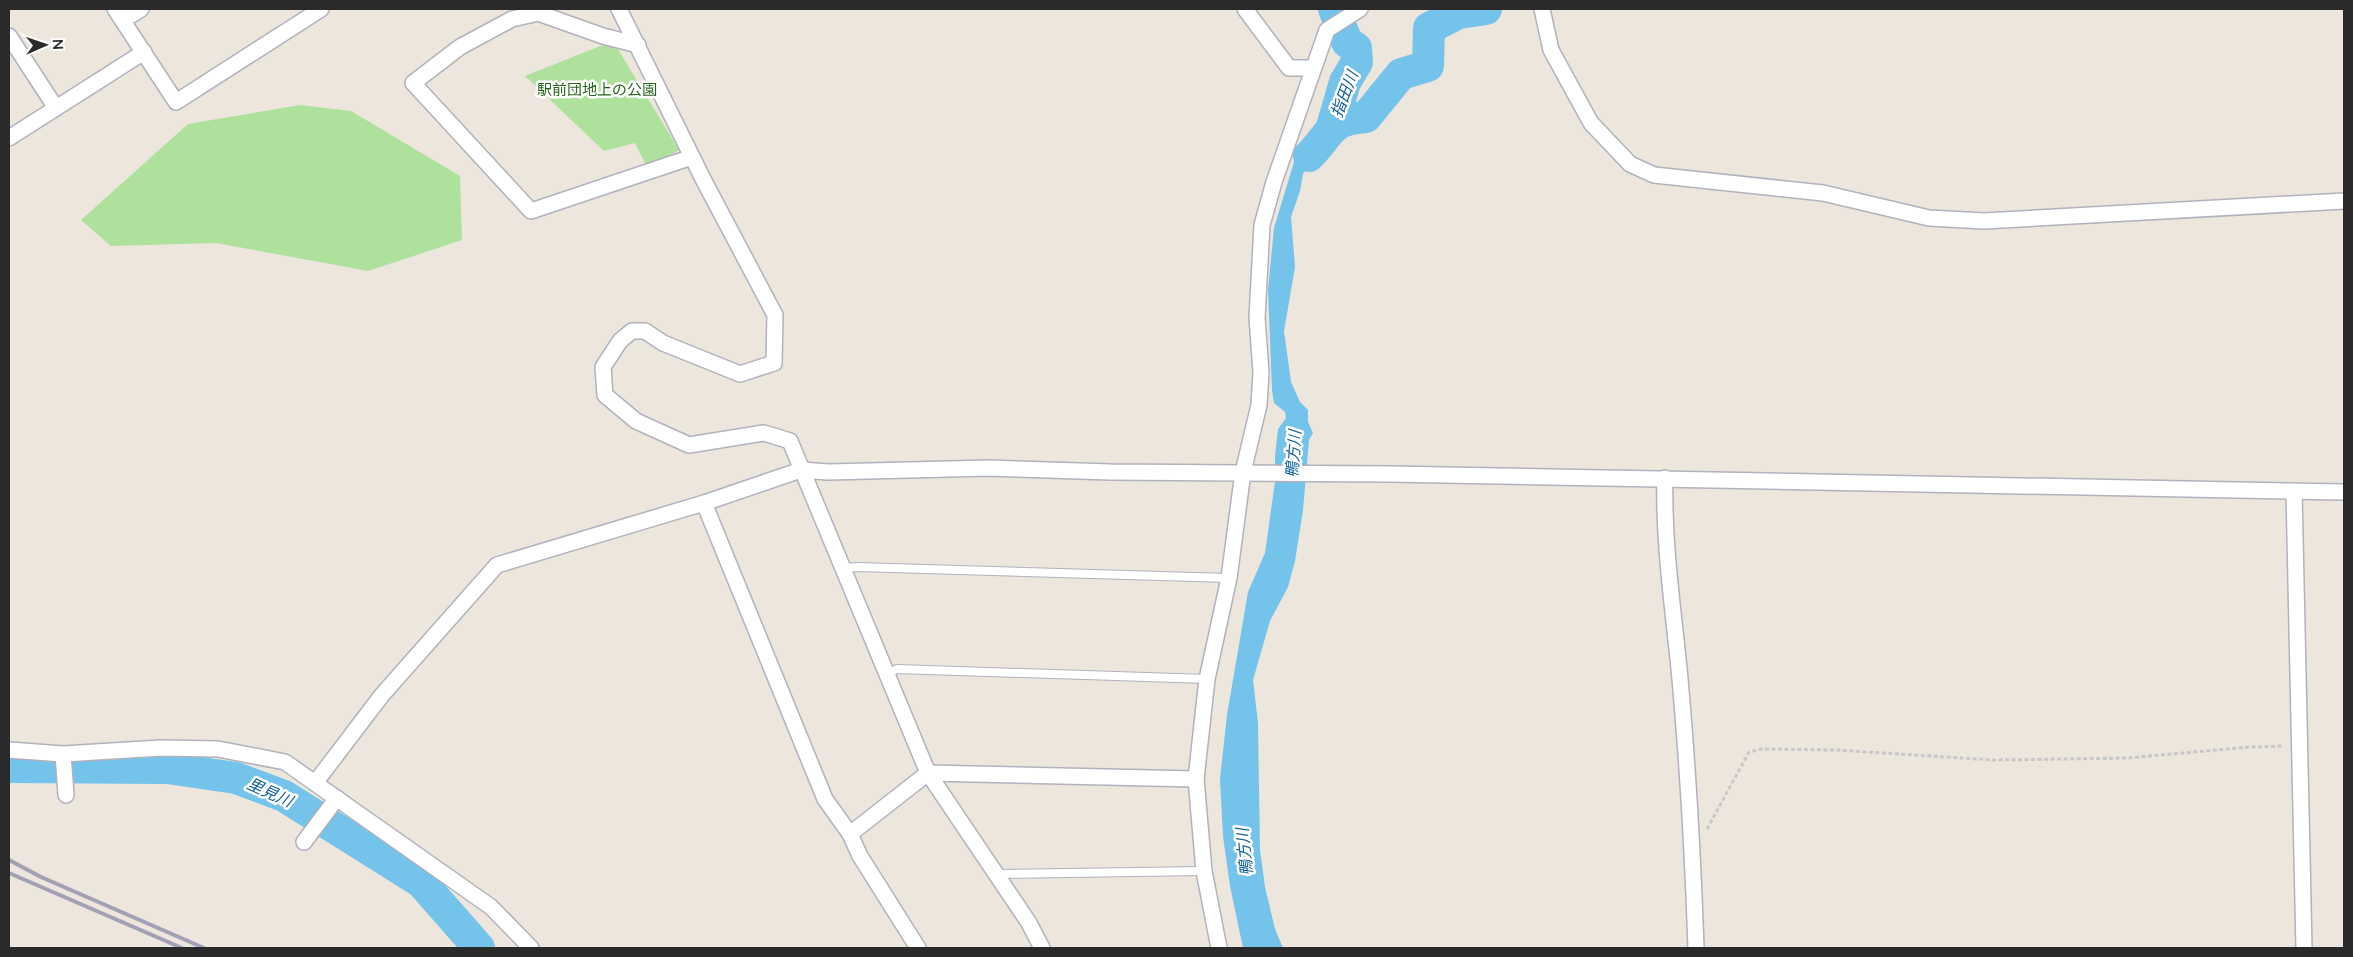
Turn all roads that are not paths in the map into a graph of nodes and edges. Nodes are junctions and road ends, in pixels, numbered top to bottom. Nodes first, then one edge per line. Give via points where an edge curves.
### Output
1 (141, 9) edge
2 (321, 9) edge
3 (619, 9) edge
4 (1245, 9) edge
5 (1359, 9) edge
6 (1542, 9) edge
7 (119, 15) edge
8 (9, 36) edge
9 (638, 45) junction
10 (144, 52) junction
11 (1313, 68) junction
12 (56, 108) junction
13 (9, 138) edge
14 (692, 157) junction
15 (2344, 201) edge
16 (801, 470) junction
17 (1244, 472) junction
18 (1666, 478) junction
19 (2294, 491) junction
20 (2344, 492) edge
21 (704, 504) junction
22 (842, 568) junction
23 (1229, 578) junction
24 (887, 674) junction
25 (1207, 679) junction
26 (9, 750) edge
27 (63, 754) junction
28 (928, 773) junction
29 (1196, 779) junction
30 (315, 783) junction
31 (66, 795) dead end
32 (337, 798) junction
33 (850, 834) junction
34 (304, 842) dead end
35 (1204, 871) junction
36 (996, 874) junction
37 (531, 948) edge
38 (918, 948) edge
39 (1042, 948) edge
40 (1219, 948) edge
41 (1696, 948) edge
42 (2304, 948) edge

1 - 7 street
2 - 10 street via 176,102
3 - 9 street
4 - 11 street via 1289,68
5 - 11 street via 1327,30
6 - 15 street via 1551,50 1591,123 1630,164 1654,175 1823,193 1929,218 1984,221
7 - 10 street
8 - 12 street
9 - 14 street
9 - 14 street via 538,13 512,19 460,47 413,83 532,211
10 - 12 street
11 - 17 street via 1262,226 1258,293 1259,405
12 - 13 street
14 - 16 street via 775,314 774,363 740,374 663,343 646,331 632,331 620,341 603,367 605,395 636,421 689,445 764,433 790,441
16 - 17 street via 990,468
16 - 21 street
16 - 22 street
17 - 18 street
17 - 23 street
18 - 19 street
18 - 41 street via 1664,508 1681,692
19 - 20 street
19 - 42 street
21 - 30 street via 497,565 382,695
21 - 33 street via 826,799
22 - 23 lane
22 - 24 street
23 - 25 street
24 - 25 lane via 897,669
24 - 28 street
25 - 29 street
26 - 27 street
27 - 30 street via 161,748 218,749 285,762
27 - 31 street
28 - 29 street
28 - 33 street
28 - 36 street
29 - 35 street
30 - 32 street
32 - 34 street
32 - 37 street via 491,907
33 - 38 street via 860,856
35 - 36 lane
35 - 40 street
36 - 39 street

